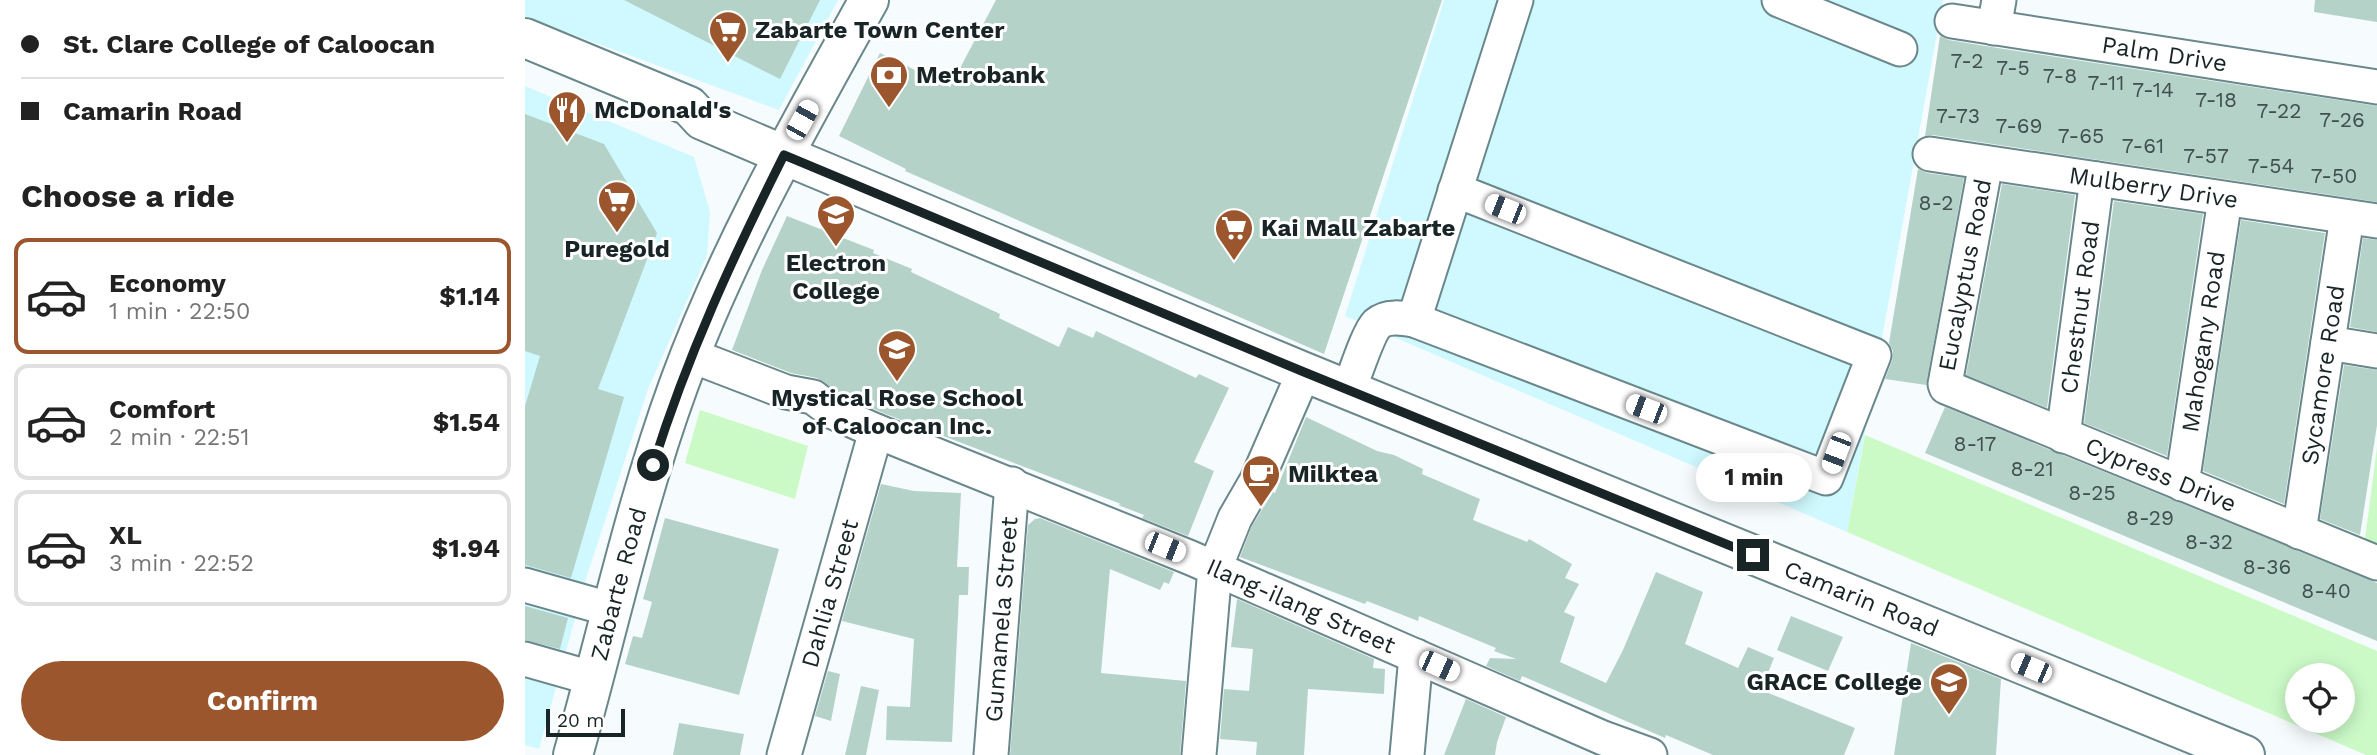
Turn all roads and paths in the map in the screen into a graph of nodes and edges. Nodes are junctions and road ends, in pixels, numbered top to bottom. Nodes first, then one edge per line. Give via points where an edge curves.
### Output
1 (869, 0) edge
2 (1515, 0) edge
3 (1779, 0) edge
4 (1996, 14) edge
5 (1952, 21) dead end
6 (525, 38) edge
7 (1900, 49) dead end
8 (525, 54) edge
9 (2377, 87) edge
10 (702, 120) junction
11 (1930, 154) dead end
12 (784, 155) junction
13 (1986, 163) junction
14 (2097, 179) junction
15 (1455, 190) junction
16 (2225, 199) junction
17 (2362, 219) edge
18 (1414, 320) junction
19 (2328, 343) junction
20 (2377, 351) edge
21 (690, 355) junction
22 (1296, 369) junction
23 (1946, 387) joint
24 (1349, 389) junction
25 (876, 431) junction
26 (2063, 436) junction
27 (1012, 484) junction
28 (2182, 484) junction
29 (2299, 532) junction
30 (2377, 563) edge
31 (1215, 568) junction
32 (525, 585) edge
33 (613, 610) junction
34 (1416, 656) junction
35 (525, 659) edge
36 (595, 679) junction
37 (1602, 746) edge
38 (2208, 748) edge
39 (573, 755) edge
40 (784, 755) edge
41 (991, 755) edge
42 (1199, 755) edge
43 (1407, 755) edge
44 (1650, 755) edge
45 (2245, 755) edge

1 - 12 main road, Zabarte Road
2 - 15 street
3 - 7 street
4 - 5 street, Palm Drive
4 - 9 street, Palm Drive
6 - 10 main road, Camarin Road via 689,106
8 - 10 main road, Camarin Road via 685,120
10 - 12 main road, Camarin Road
11 - 13 street, Mulberry Drive
12 - 21 main road, Zabarte Road
12 - 22 main road, Camarin Road
13 - 14 street, Mulberry Drive
13 - 23 street, Eucalyptus Road
14 - 16 street, Mulberry Drive
14 - 26 street, Chestnut Road
15 - 18 street
15 - 18 street via 1874,355 1826,478
16 - 17 street, Mulberry Drive
16 - 28 street, Mahogany Road
17 - 19 street, Sycamore Road
18 - 24 street via 1389,318 1378,323
19 - 20 street
19 - 29 street, Sycamore Road
21 - 25 street, Ilang-ilang Street via 786,392 813,397 833,412
21 - 33 main road, Zabarte Road via 653,465
22 - 24 main road, Camarin Road
22 - 31 street via 1244,474 1235,518
23 - 26 street, Cypress Drive
24 - 38 main road, Camarin Road
25 - 27 street, Ilang-ilang Street
25 - 40 street, Dahlia Street
26 - 28 street, Cypress Drive
27 - 31 street, Ilang-ilang Street
27 - 41 street, Gumamela Street
28 - 29 street, Cypress Drive
29 - 30 street, Cypress Drive
31 - 34 street, Ilang-ilang Street
31 - 42 street
32 - 33 street
33 - 36 main road, Zabarte Road
34 - 37 street, Ilang-ilang Street
34 - 43 street
35 - 36 street
36 - 39 main road, Zabarte Road
37 - 44 street, Ilang-ilang Street
38 - 45 main road, Camarin Road

